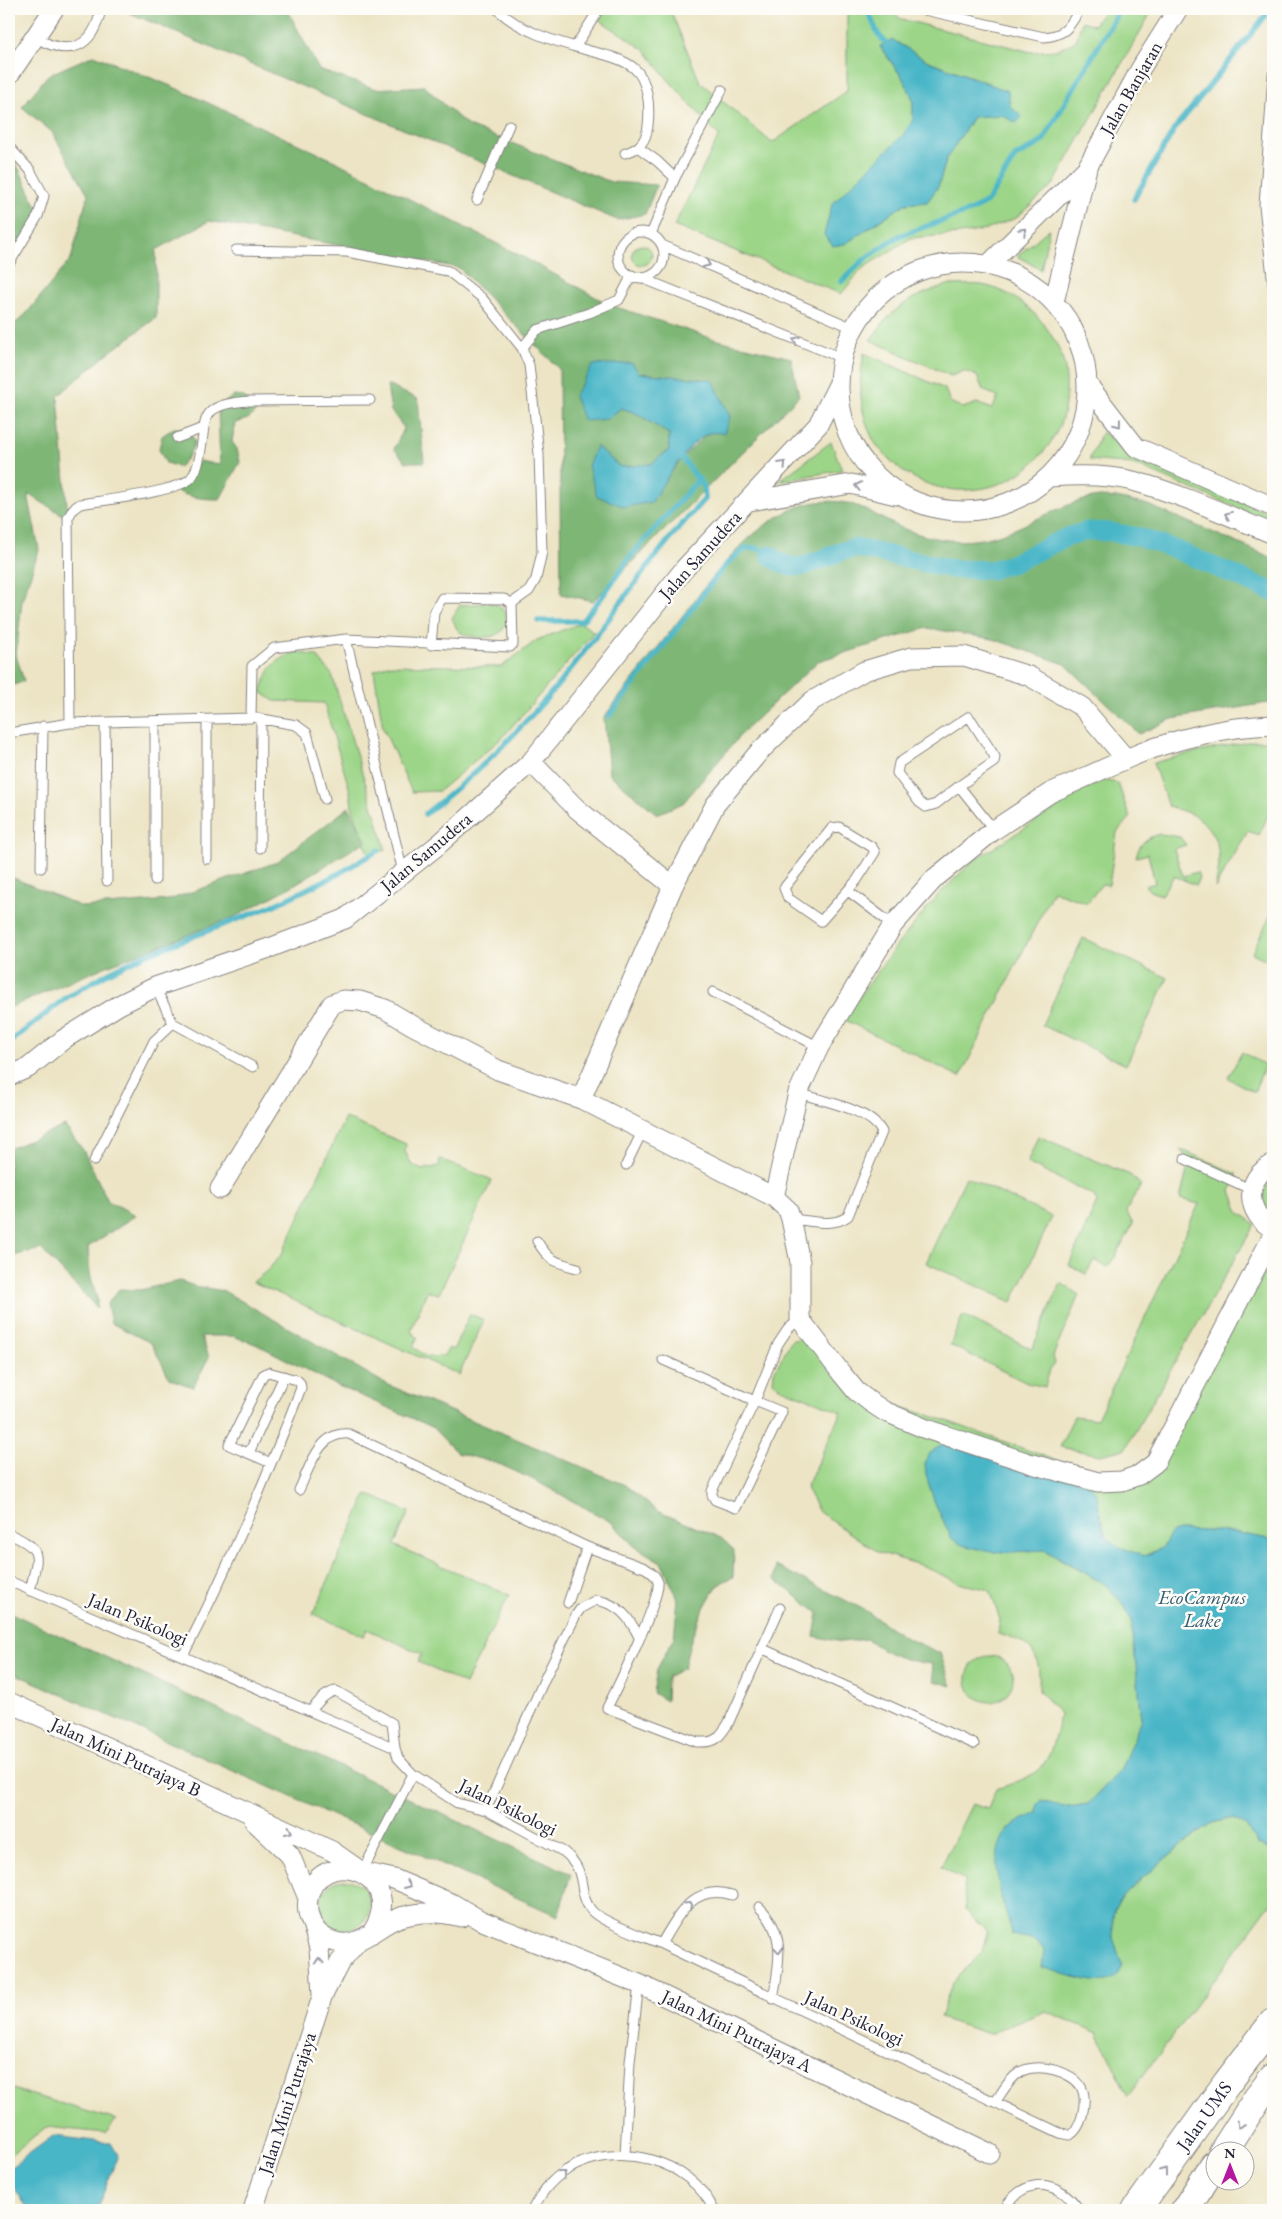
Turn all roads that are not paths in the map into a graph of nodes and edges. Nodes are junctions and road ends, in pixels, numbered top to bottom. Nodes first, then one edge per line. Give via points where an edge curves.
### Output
1 (54, 9) edge
2 (101, 9) edge
3 (497, 9) edge
4 (596, 9) edge
5 (920, 9) edge
6 (1080, 9) edge
7 (1178, 9) edge
8 (35, 38) junction
9 (575, 47) junction
10 (1273, 74) edge
11 (9, 75) edge
12 (722, 90) dead end
13 (509, 125) dead end
14 (9, 147) edge
15 (638, 148) junction
16 (625, 153) dead end
17 (1087, 168) junction
18 (675, 178) junction
19 (477, 200) dead end
20 (651, 234) junction
21 (662, 245) junction
22 (236, 250) dead end
23 (9, 264) edge
24 (988, 265) junction
25 (636, 276) junction
26 (1273, 284) edge
27 (1054, 302) junction
28 (853, 328) junction
29 (522, 348) junction
30 (842, 358) junction
31 (838, 385) junction
32 (1088, 385) junction
33 (370, 400) dead end
34 (203, 428) junction
35 (177, 438) dead end
36 (1049, 477) junction
37 (906, 497) junction
38 (750, 501) junction
39 (1273, 507) edge
40 (1273, 534) edge
41 (512, 603) junction
42 (346, 639) junction
43 (431, 645) junction
44 (256, 718) junction
45 (207, 720) junction
46 (155, 721) junction
47 (70, 723) junction
48 (105, 723) junction
49 (1273, 725) edge
50 (43, 726) junction
51 (9, 733) edge
52 (1126, 760) junction
53 (531, 762) junction
54 (959, 786) junction
55 (325, 799) dead end
56 (994, 830) junction
57 (260, 848) dead end
58 (207, 859) dead end
59 (41, 868) dead end
60 (403, 872) junction
61 (155, 880) dead end
62 (107, 881) dead end
63 (673, 886) junction
64 (848, 891) junction
65 (894, 925) junction
66 (155, 987) junction
67 (713, 992) dead end
68 (173, 1023) junction
69 (819, 1047) junction
70 (253, 1067) dead end
71 (9, 1076) edge
72 (798, 1094) junction
73 (581, 1099) junction
74 (642, 1132) junction
75 (1185, 1159) dead end
76 (94, 1161) dead end
77 (1273, 1164) edge
78 (626, 1165) dead end
79 (220, 1189) dead end
80 (1252, 1190) junction
81 (774, 1198) junction
82 (791, 1219) junction
83 (1273, 1229) edge
84 (1273, 1234) edge
85 (537, 1241) dead end
86 (577, 1268) dead end
87 (800, 1319) junction
88 (663, 1360) dead end
89 (284, 1376) junction
90 (755, 1401) junction
91 (249, 1453) junction
92 (272, 1463) junction
93 (299, 1490) dead end
94 (9, 1534) edge
95 (587, 1547) junction
96 (9, 1581) edge
97 (30, 1591) junction
98 (568, 1603) dead end
99 (780, 1608) dead end
100 (640, 1637) junction
101 (761, 1648) junction
102 (183, 1656) junction
103 (9, 1702) edge
104 (311, 1711) junction
105 (974, 1744) dead end
106 (395, 1748) junction
107 (413, 1774) junction
108 (486, 1810) junction
109 (244, 1812) junction
110 (362, 1872) junction
111 (732, 1895) dead end
112 (308, 1898) junction
113 (758, 1908) dead end
114 (480, 1920) junction
115 (313, 1927) junction
116 (364, 1938) junction
117 (661, 1944) junction
118 (639, 1984) junction
119 (322, 1997) junction
120 (773, 1998) junction
121 (1273, 2023) edge
122 (1273, 2078) edge
123 (996, 2101) junction
124 (1229, 2142) edge
125 (989, 2153) dead end
126 (625, 2155) junction
127 (1204, 2181) edge
128 (253, 2210) edge
129 (532, 2210) edge
130 (714, 2210) edge
131 (1004, 2210) edge
132 (1079, 2210) edge
133 (1136, 2210) edge
134 (1185, 2210) edge

1 - 8 street
2 - 8 lane via 88,40 75,47 60,49
3 - 9 lane via 506,18 541,36
4 - 9 lane
5 - 6 lane via 1044,38 1057,36 1068,28
7 - 17 street, Jalan Banjaran via 1141,68
8 - 11 street
9 - 15 lane via 609,56 635,69 639,75 646,87 649,114 646,138
10 - 26 lane via 1264,206
12 - 18 lane
13 - 19 lane
14 - 23 lane via 30,170 44,196 38,216
15 - 16 lane
15 - 18 lane
24 -> 17 street, Jalan Banjaran
17 - 27 street, Jalan Banjaran
18 - 20 lane
20 - 21 lane
20 - 25 lane via 636,232 628,236 619,249 620,264
21 - 25 lane via 664,260 660,268 654,273
21 -> 28 lane
22 - 29 lane via 347,252 448,271 482,298
24 - 27 street via 1024,279
24 - 28 street via 956,263 925,269 896,282 872,302
25 - 29 lane via 619,300 537,330
30 -> 25 lane
27 - 32 street via 1079,341
28 - 30 street
29 - 41 lane via 529,365 539,454 542,552 536,579 529,591
30 - 31 street
31 - 37 street via 840,412 855,449 880,480
38 -> 31 street, Jalan Samudera via 818,425
32 - 36 street via 1084,419 1070,451
32 -> 39 street via 1136,447
33 - 34 lane via 230,403 212,408 207,413
34 - 35 lane
34 - 47 lane via 196,472 189,480 80,504 68,518
36 - 37 street via 1024,496 996,507 965,511 934,508
40 -> 36 street via 1185,498 1131,481 1081,475
37 -> 38 street via 851,484
38 - 53 street, Jalan Samudera via 685,568
41 - 43 lane via 504,599 442,598 434,612
41 - 43 lane via 514,644 510,647
42 - 43 lane
42 - 44 lane via 274,648 264,655 252,666
42 - 60 lane
44 - 45 lane
44 - 55 lane via 296,725 308,733
44 - 57 lane
45 - 46 lane
45 - 58 lane
46 - 48 lane
46 - 61 lane
47 - 48 lane
47 - 50 lane
48 - 62 lane
49 - 52 street via 1197,736
50 - 51 lane
50 - 59 lane
52 - 56 street via 1050,793
52 - 63 street via 1082,707 1029,676 964,656 911,657 864,671 812,701 759,752 715,805
53 - 60 street, Jalan Samudera
53 - 63 street via 577,809
54 - 54 lane via 994,762 995,757 968,717 900,763 897,769 919,802 926,807 936,804
54 - 56 lane
56 - 65 street via 935,878
60 - 66 street, Jalan Samudera via 345,919
63 - 73 street
64 - 64 lane via 876,852 839,827 832,828 784,888 788,898 821,921
64 - 65 lane
65 - 69 street
66 - 68 lane
66 - 71 street, Jalan Samudera via 119,1005 64,1039 28,1068
67 - 69 lane
68 - 70 lane
68 - 76 lane via 154,1041
69 - 72 street
72 - 81 street
72 - 82 lane via 865,1115 882,1132 848,1216 842,1221 829,1222
73 - 74 street
73 - 79 street via 498,1070 384,1009 360,1001 343,1000 332,1004
74 - 78 lane
74 - 81 street
75 - 80 lane
77 - 80 street via 1259,1175
80 - 83 street via 1256,1214
81 - 82 street via 788,1210
82 - 87 street via 800,1262
84 - 87 street via 1155,1464 1139,1476 1122,1481 1098,1482 1032,1464 926,1429 884,1411 856,1391
85 - 86 lane via 554,1262
87 - 90 lane via 778,1344
88 - 90 lane
89 - 91 lane
89 - 91 lane via 268,1372 263,1375 229,1445
89 - 92 lane via 297,1380 301,1388
90 - 90 lane via 782,1412 736,1508 715,1500 712,1491
91 - 92 lane
92 - 102 lane
93 - 95 lane via 324,1442 339,1433 349,1434
94 - 97 lane via 28,1542 35,1552 37,1559
95 - 98 lane
95 - 100 lane via 645,1568 658,1581
96 - 97 lane, Jalan Psikologi
97 - 102 lane, Jalan Psikologi
99 - 101 lane
100 - 101 lane via 607,1708 697,1742 710,1743 728,1724
100 - 108 lane via 630,1618 617,1607 596,1600 581,1608 545,1678
101 - 105 lane
102 - 104 lane, Jalan Psikologi
103 - 109 street, Jalan Mini Putrajaya B
104 - 106 lane, Jalan Psikologi
104 - 106 lane via 329,1693 336,1692 392,1723
106 - 107 lane, Jalan Psikologi via 398,1758
107 - 108 lane, Jalan Psikologi via 457,1803
107 - 110 lane
108 - 117 lane, Jalan Psikologi via 573,1859 579,1869 588,1904 599,1917
109 -> 110 street, Jalan Mini Putrajaya B via 332,1851
109 - 112 street via 290,1855
110 - 112 street via 342,1868 324,1874
110 -> 114 street via 394,1879 453,1904
110 - 116 street via 376,1886 382,1904 378,1923
117 -> 111 lane via 682,1911 697,1898 713,1892
112 - 115 street via 307,1908
113 -> 120 lane via 770,1921 780,1949
114 - 116 street via 435,1912 400,1918
114 - 118 street, Jalan Mini Putrajaya A
115 - 116 street via 337,1943
119 -> 115 street
116 - 119 street via 340,1962
117 - 120 lane, Jalan Psikologi
118 - 125 street, Jalan Mini Putrajaya A
118 - 126 lane via 630,2062
119 - 128 street, Jalan Mini Putrajaya
120 - 123 lane, Jalan Psikologi
133 -> 121 highway, Jalan UMS
122 -> 124 highway, Jalan UMS
123 - 123 lane, Jalan Psikologi via 1012,2078 1027,2068 1036,2067 1048,2068 1072,2078 1080,2085 1084,2100 1078,2126 1073,2133 1066,2135
129 -> 126 lane via 542,2192 567,2170 598,2157
126 - 130 lane via 664,2163 692,2181
127 - 134 highway, Jalan UMS
131 - 132 lane via 1021,2190 1039,2185 1057,2188 1072,2199

